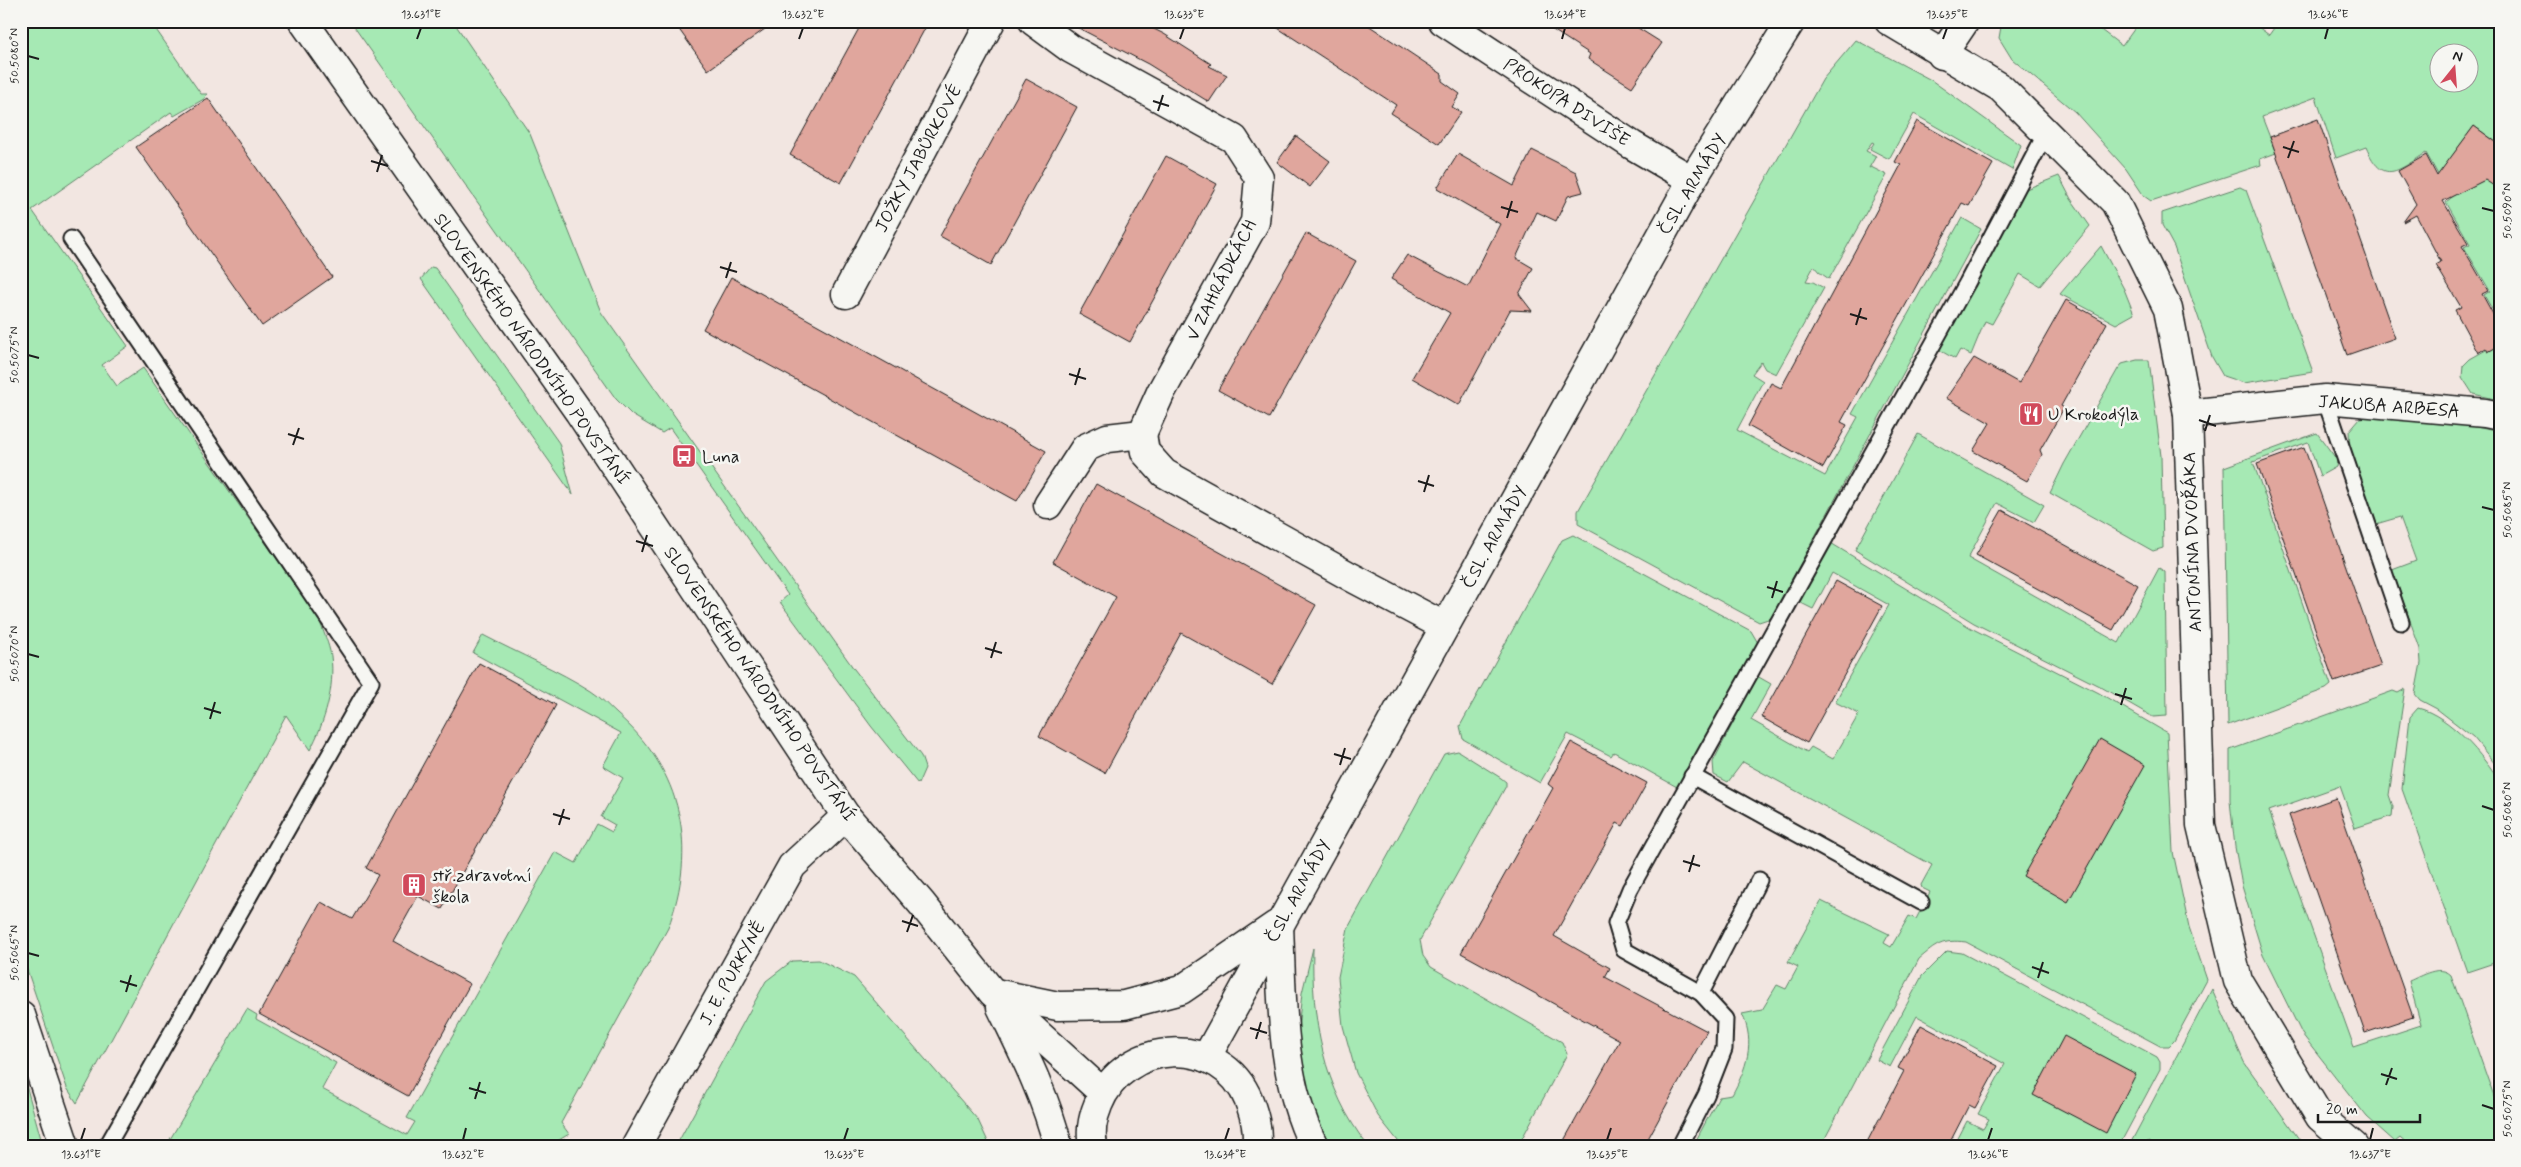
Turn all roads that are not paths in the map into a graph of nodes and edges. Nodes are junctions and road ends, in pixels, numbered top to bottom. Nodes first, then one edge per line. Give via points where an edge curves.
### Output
1 (302, 21) edge
2 (991, 21) edge
3 (1033, 21) edge
4 (1443, 21) edge
5 (1791, 21) edge
6 (1889, 21) edge
7 (1965, 21) edge
8 (1942, 55) junction
9 (2046, 133) junction
10 (1692, 180) junction
11 (71, 239) dead end
12 (846, 294) dead end
13 (2325, 399) junction
14 (2188, 414) junction
15 (2500, 416) edge
16 (1142, 434) junction
17 (1048, 505) dead end
18 (2401, 622) dead end
19 (1444, 626) junction
20 (1692, 776) junction
21 (846, 816) junction
22 (1759, 880) dead end
23 (1921, 902) dead end
24 (1279, 923) junction
25 (1701, 992) junction
26 (993, 993) junction
27 (21, 1015) edge
28 (1206, 1058) junction
29 (1102, 1092) junction
30 (65, 1146) edge
31 (107, 1146) edge
32 (636, 1146) edge
33 (1058, 1146) edge
34 (1093, 1146) edge
35 (1256, 1146) edge
36 (1314, 1146) edge
37 (1680, 1146) edge
38 (2354, 1146) edge

1 - 21 street, SLOVENSKÉHO NÁRODNÍHO POVSTÁNÍ via 579,412
2 - 12 street, JOŽKY JABŮRKOVÉ
3 - 16 street, V ZAHRÁDKÁCH via 1071,49 1234,138 1259,178 1255,222 1161,392
4 - 10 street, PROKOPA DIVIŠE via 1632,145
5 - 10 street, ČSL. ARMÁDY
6 - 8 street, ANTONÍNA DVOŘÁKA
7 - 8 street
8 - 9 street, ANTONÍNA DVOŘÁKA via 2001,88
9 - 14 street, ANTONÍNA DVOŘÁKA via 2115,202 2168,309
9 - 20 lane via 1967,283
10 - 19 street, ČSL. ARMÁDY
11 - 31 lane via 371,682
13 - 14 street, JAKUBA ARBESA
13 - 15 street, JAKUBA ARBESA
13 - 18 lane
14 - 38 street, ANTONÍNA DVOŘÁKA via 2201,825 2238,982 2320,1117
16 - 17 street via 1107,438 1084,448
16 - 19 street via 1144,452 1164,473
19 - 24 street, ČSL. ARMÁDY
20 - 23 lane
20 - 25 lane via 1630,889 1616,923 1624,950
21 - 26 street, SLOVENSKÉHO NÁRODNÍHO POVSTÁNÍ
21 - 32 street, J. E. PURKYNĚ via 792,866
22 - 25 lane
24 - 26 street via 1180,990 1124,1005 1058,1006
24 - 28 street, ČSL. ARMÁDY
24 - 36 street via 1283,1033 1304,1126
25 - 37 lane via 1725,1019 1724,1049 1706,1095
26 - 29 street, SLOVENSKÉHO NÁRODNÍHO POVSTÁNÍ
26 - 33 street via 1027,1059
27 - 30 street
28 - 29 street via 1183,1052 1159,1052 1137,1060
28 - 35 street via 1229,1072 1245,1092 1255,1116
29 - 34 street via 1094,1116

